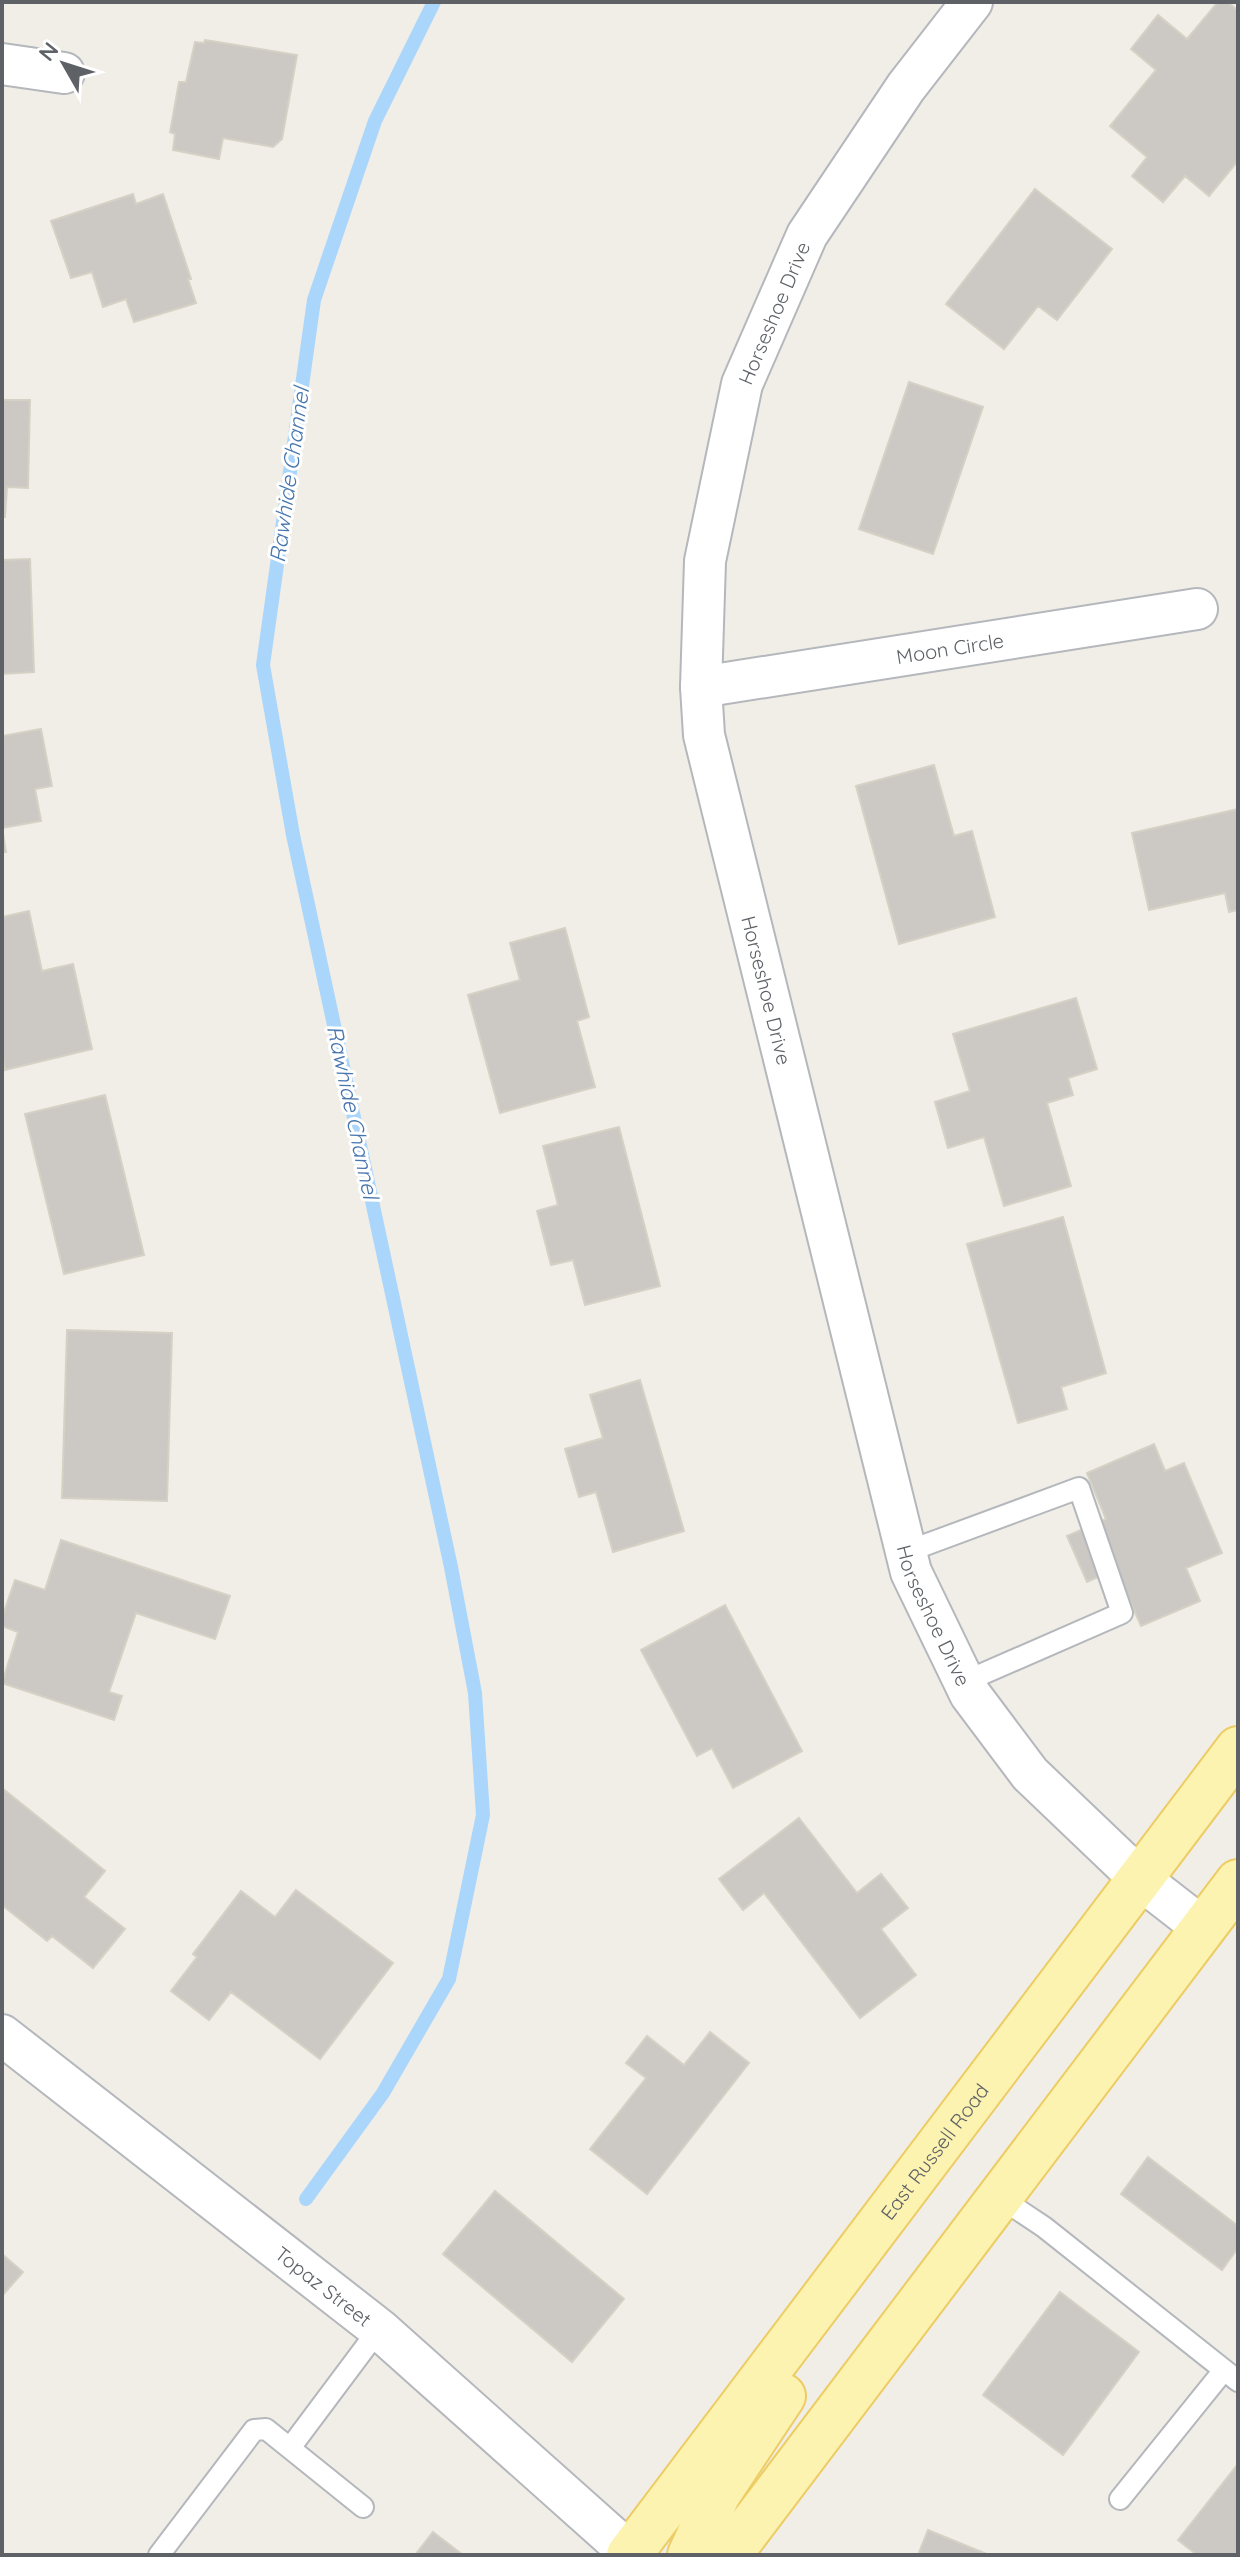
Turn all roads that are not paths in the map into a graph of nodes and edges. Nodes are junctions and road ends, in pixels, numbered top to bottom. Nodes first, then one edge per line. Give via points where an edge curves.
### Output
1 (972, 2) edge
2 (2, 64) edge
3 (64, 73) dead end
4 (1197, 609) dead end
5 (701, 687) junction
6 (906, 1552) junction
7 (964, 1682) junction
8 (1238, 1749) edge
9 (1140, 1879) junction
10 (1238, 1882) edge
11 (1203, 1928) junction
12 (2, 2035) edge
13 (936, 2148) junction
14 (999, 2197) junction
15 (379, 2329) junction
16 (1231, 2376) edge
17 (290, 2448) junction
18 (1120, 2499) dead end
19 (363, 2507) dead end
20 (630, 2554) edge
21 (159, 2555) edge
22 (690, 2555) edge
23 (729, 2555) edge

1 - 5 street, Horseshoe Drive via 906,87 807,235 742,384 705,561
2 - 3 street
4 - 5 street, Moon Circle
5 - 6 street, Horseshoe Drive via 704,735
6 - 7 street, Horseshoe Drive
6 - 7 lane via 1079,1488 1122,1613
7 - 9 street, Horseshoe Drive via 1030,1774
8 - 9 main road, East Russell Road
9 - 11 street, Horseshoe Drive
9 - 13 main road, East Russell Road
10 - 11 main road
11 - 14 main road
12 - 15 street, Topaz Street
13 - 20 main road, East Russell Road
13 - 22 main road via 915,2217 796,2376 718,2494
14 - 16 lane
14 - 23 main road
15 - 17 lane
15 - 20 street, Topaz Street
16 - 18 lane
17 - 19 lane
17 - 21 lane via 266,2429 254,2430

